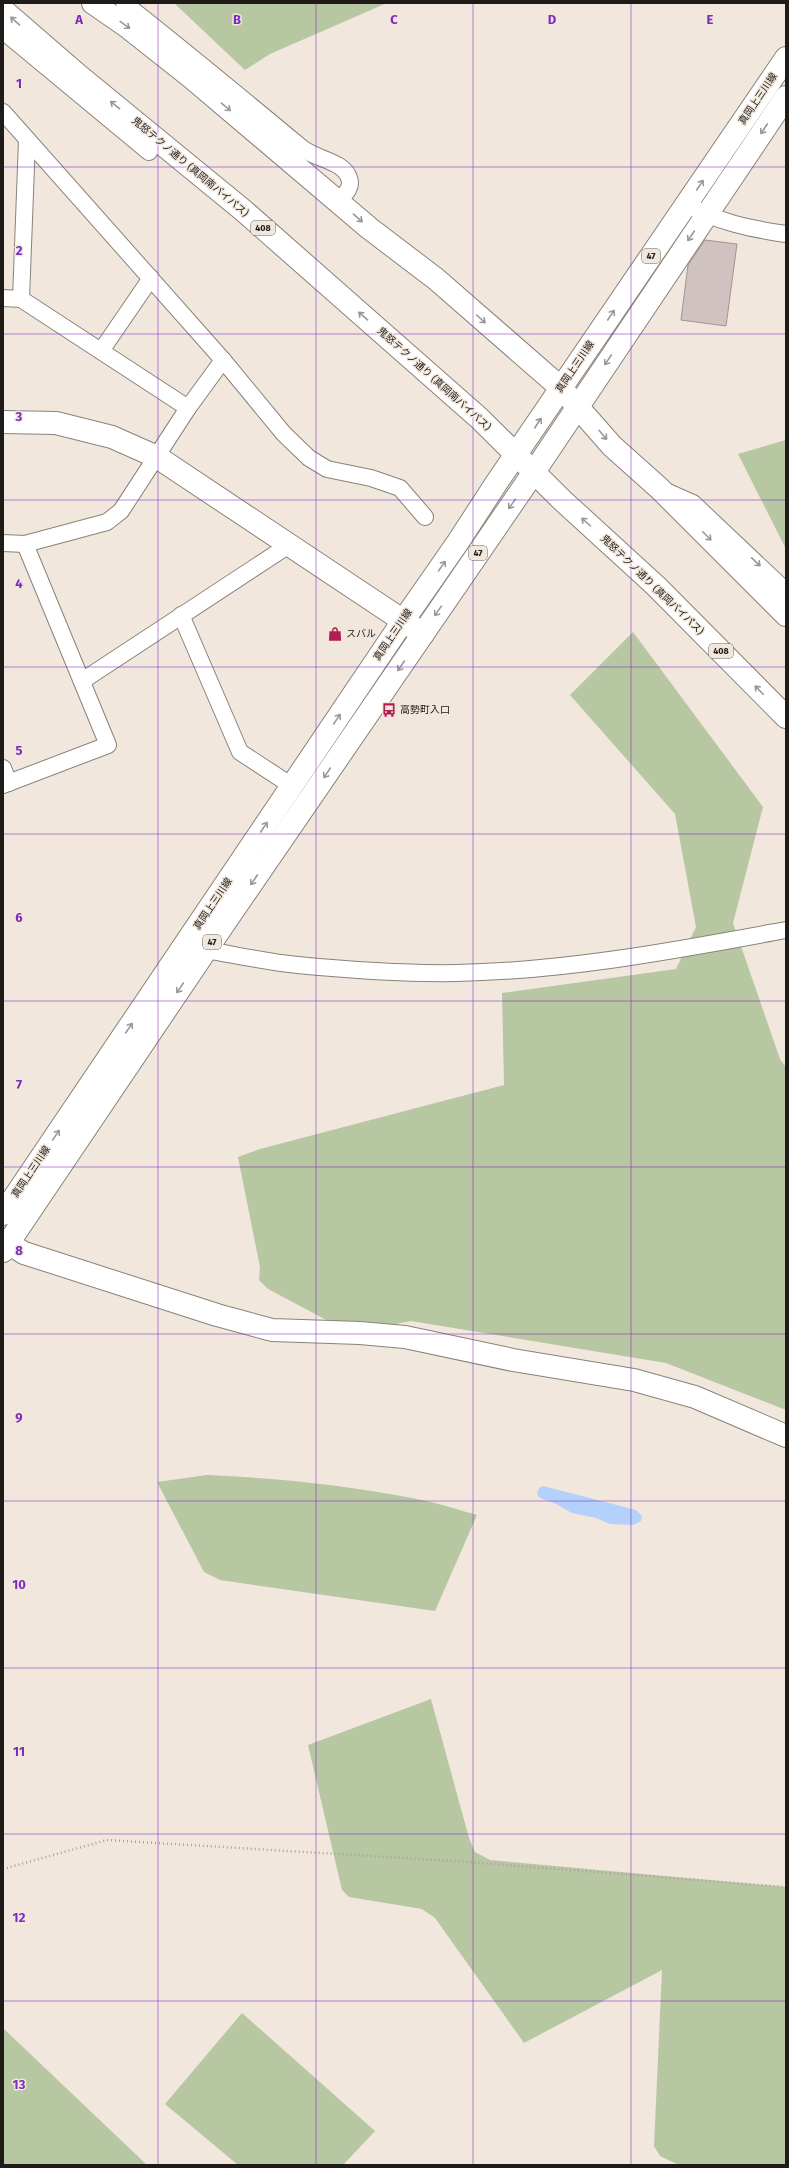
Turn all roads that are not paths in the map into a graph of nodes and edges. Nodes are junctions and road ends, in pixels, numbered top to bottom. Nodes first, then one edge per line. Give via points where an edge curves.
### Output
1 (93, 3) edge
2 (124, 3) edge
3 (3, 10) edge
4 (3, 31) edge
5 (786, 58) edge
6 (786, 96) edge
7 (3, 112) edge
8 (27, 140) junction
9 (149, 152) dead end
10 (338, 201) junction
11 (686, 204) junction
12 (705, 215) junction
13 (786, 234) edge
14 (151, 278) junction
15 (3, 298) edge
16 (21, 299) junction
17 (101, 351) junction
18 (223, 360) junction
19 (561, 388) junction
20 (577, 406) junction
21 (188, 408) junction
22 (3, 422) edge
23 (516, 455) junction
24 (157, 457) junction
25 (534, 472) junction
26 (659, 488) junction
27 (425, 517) dead end
28 (3, 543) edge
29 (25, 544) junction
30 (289, 545) junction
31 (786, 591) edge
32 (181, 615) junction
33 (786, 615) edge
34 (403, 621) junction
35 (422, 634) junction
36 (82, 681) junction
37 (786, 717) edge
38 (3, 768) edge
39 (6, 784) edge
40 (292, 786) junction
41 (786, 930) edge
42 (206, 950) junction
43 (3, 1214) edge
44 (5, 1245) edge
45 (786, 1436) edge

1 -> 10 main road via 191,77
2 - 10 street via 214,74 306,152 344,169 350,179 349,188
23 -> 3 main road, 鬼怒テクノ通り (真岡南バイパス) / 408 via 479,418 250,217
4 - 9 street
11 -> 5 main road, 真岡上三川線 / 47
6 -> 12 main road, 真岡上三川線 / 47
7 - 8 street
8 - 14 street
8 - 16 street
10 -> 19 main road via 436,279
11 - 12 street
19 -> 11 main road, 真岡上三川線 / 47
12 - 13 street via 751,229
12 -> 20 main road, 真岡上三川線 / 47
14 - 17 street
14 - 18 street
15 - 16 street
16 - 17 street
17 - 21 street
18 - 21 street
18 - 27 street via 284,434 309,458 327,469 371,478 400,488
19 - 20 main road
23 -> 19 main road, 真岡上三川線 / 47
20 - 25 main road, 真岡上三川線 / 47
20 -> 26 main road via 612,446
21 - 24 street
22 - 24 main road via 63,425 112,437
23 - 25 main road, 鬼怒テクノ通り (真岡バイパス) / 408
34 -> 23 main road, 真岡上三川線 / 47
24 - 29 street via 121,511 107,522
24 - 30 main road
25 -> 35 main road, 真岡上三川線 / 47
37 -> 25 main road, 鬼怒テクノ通り (真岡バイパス) / 408 via 656,586
26 -> 31 street via 693,504
26 -> 33 main road
28 - 29 street
29 - 36 street
30 - 32 street
30 - 34 main road
32 - 36 street
32 - 40 street via 240,752
34 - 35 main road
40 -> 34 main road, 真岡上三川線 / 47
35 -> 42 main road, 真岡上三川線 / 47
36 - 39 street via 108,744
38 - 39 street
43 -> 40 main road, 真岡上三川線 / 47
41 - 42 street via 661,952 544,968 457,973 297,965
42 -> 44 main road, 真岡上三川線 / 47
44 - 45 main road via 216,1315 272,1330 405,1337 513,1360 634,1380 695,1397

